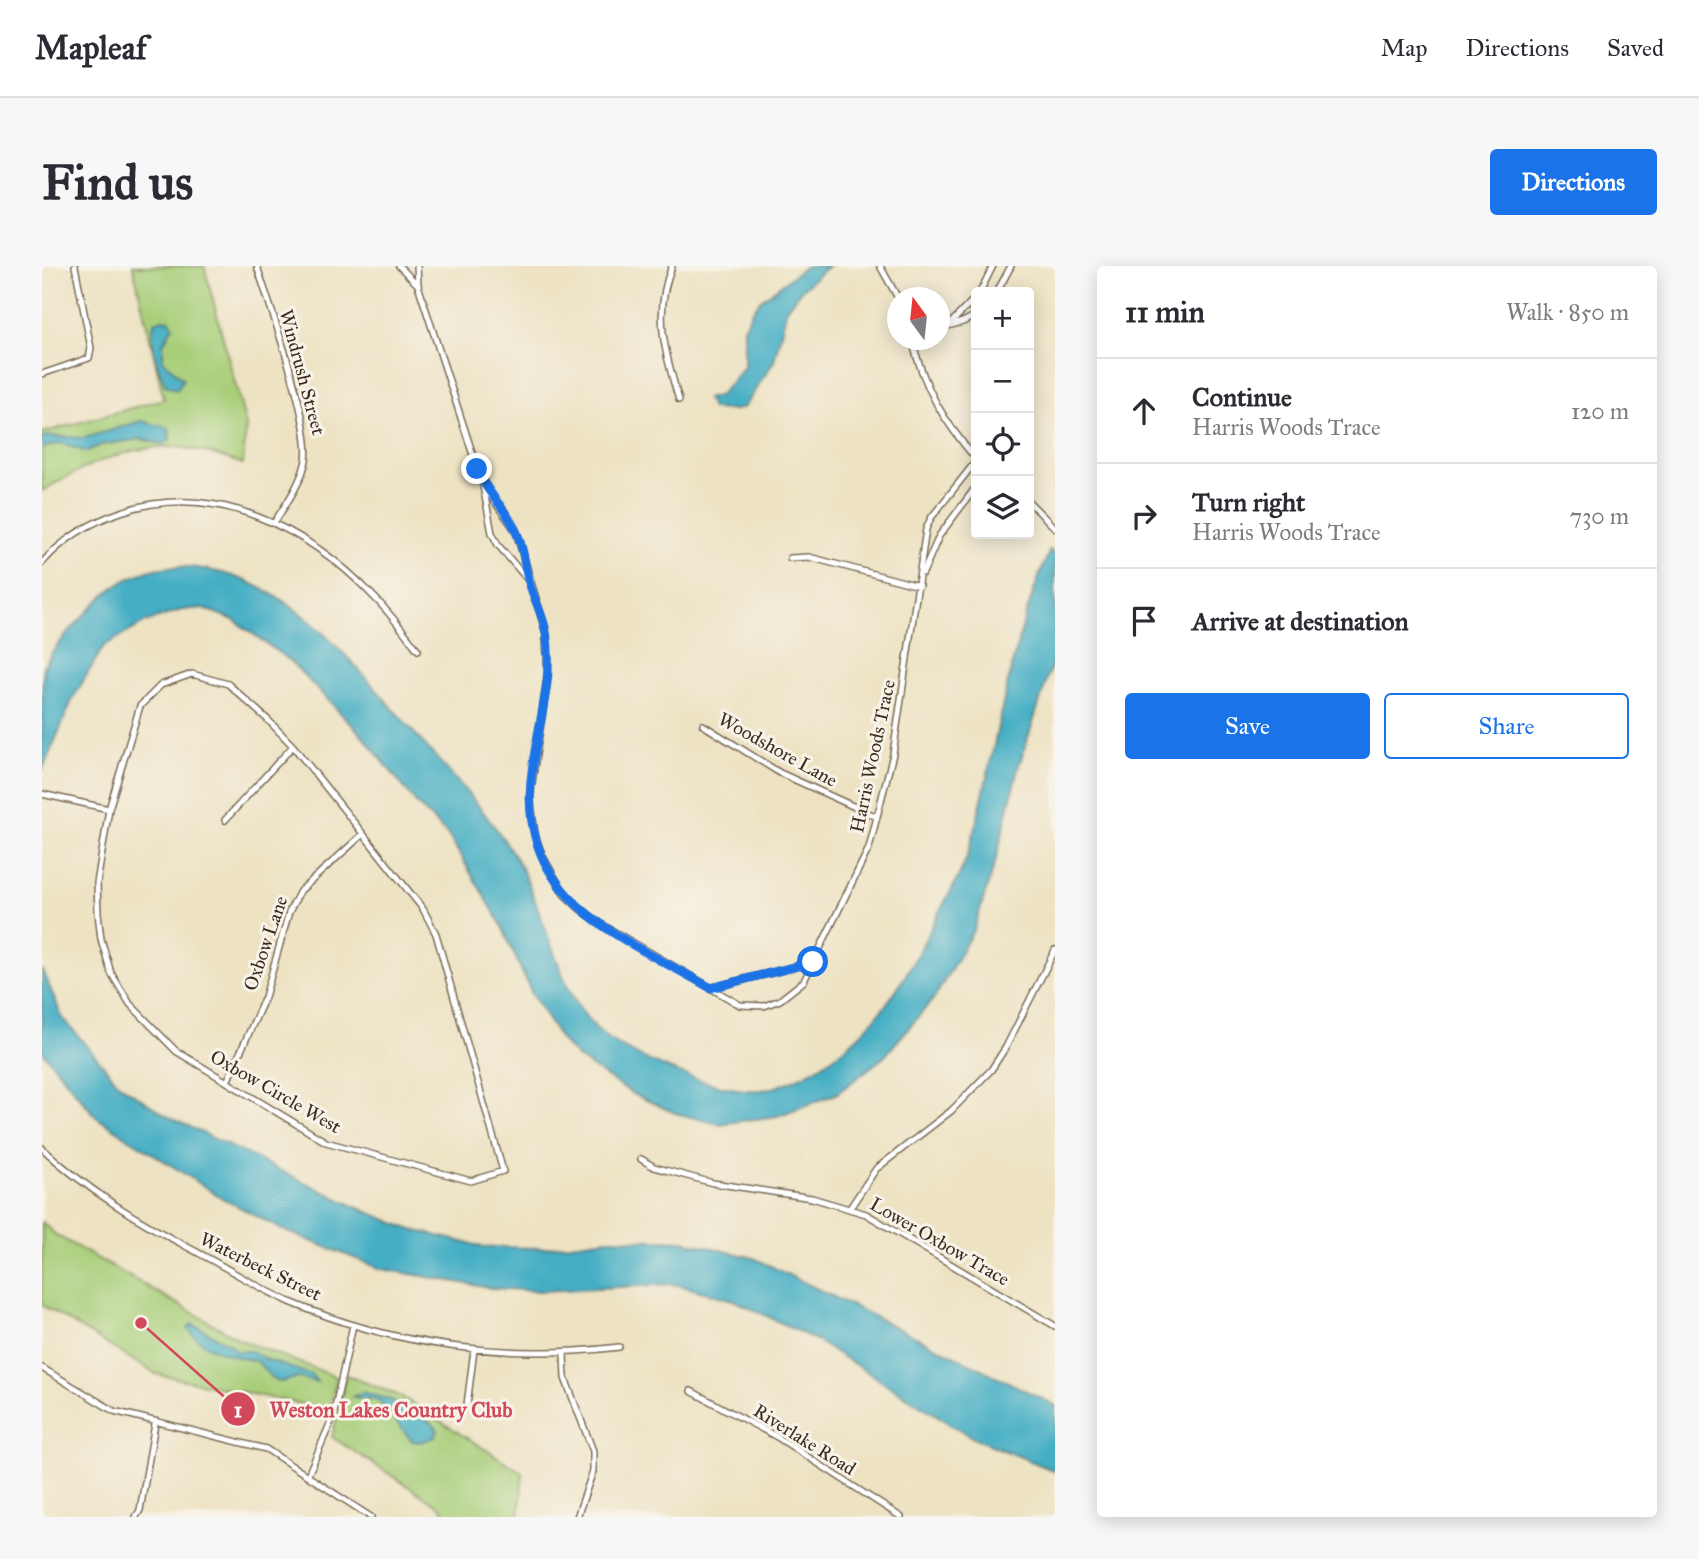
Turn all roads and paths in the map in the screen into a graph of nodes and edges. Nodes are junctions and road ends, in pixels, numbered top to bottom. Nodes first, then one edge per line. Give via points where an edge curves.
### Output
1 (75, 266) edge
2 (257, 266) edge
3 (399, 266) edge
4 (417, 266) edge
5 (672, 266) edge
6 (880, 266) edge
7 (993, 266) edge
8 (1011, 266) edge
9 (418, 285) junction
10 (892, 287) edge
11 (982, 287) edge
12 (1000, 287) edge
13 (971, 302) edge
14 (971, 317) edge
15 (950, 324) edge
16 (950, 325) edge
17 (915, 350) edge
18 (42, 374) edge
19 (679, 400) dead end
20 (971, 454) edge
21 (971, 467) edge
22 (483, 486) junction
23 (971, 493) edge
24 (1034, 507) edge
25 (274, 523) junction
26 (1055, 528) edge
27 (790, 558) dead end
28 (42, 564) edge
29 (528, 581) junction
30 (919, 586) junction
31 (418, 650) dead end
32 (703, 725) dead end
33 (293, 746) junction
34 (42, 794) edge
35 (108, 809) junction
36 (877, 817) junction
37 (225, 820) dead end
38 (362, 835) junction
39 (1055, 950) edge
40 (813, 962) junction
41 (711, 988) junction
42 (227, 1082) junction
43 (42, 1148) edge
44 (641, 1159) dead end
45 (850, 1208) junction
46 (353, 1325) junction
47 (1055, 1326) edge
48 (619, 1347) dead end
49 (474, 1350) junction
50 (564, 1354) junction
51 (42, 1368) edge
52 (691, 1391) dead end
53 (467, 1405) dead end
54 (155, 1424) junction
55 (308, 1475) junction
56 (136, 1517) edge
57 (372, 1517) edge
58 (577, 1517) edge
59 (901, 1517) edge

1 - 18 street via 89,358
2 - 25 street, Windrush Street via 301,412 307,449 299,481
3 - 9 street, Harris Woods Trace
4 - 9 street, Harris Woods Trace
5 - 19 street via 663,287 661,329
6 - 10 street
7 - 11 street
8 - 12 street
9 - 22 street, Harris Woods Trace
13 - 15 street
14 - 16 street
17 - 20 street via 941,416
21 - 30 street, Harris Woods Trace via 926,529
22 - 29 street, Harris Woods Trace via 516,531
22 - 29 street, Harris Woods Trace via 492,533
23 - 30 street, Harris Woods Trace via 939,536
24 - 26 street
25 - 28 street via 222,504 162,502 92,523
25 - 31 street via 331,559 373,595
27 - 30 street via 809,557
29 - 41 street, Harris Woods Trace via 548,650 530,796 542,855 564,894 580,908
30 - 36 street, Harris Woods Trace
32 - 36 street, Woodshore Lane via 780,773
33 - 35 street, Oxbow Circle West via 228,684 192,674 171,681 140,706
33 - 37 street
33 - 38 street, Oxbow Circle West
34 - 35 street
35 - 42 street, Oxbow Circle West via 97,883 102,939 111,972 152,1030 176,1051
36 - 40 street, Harris Woods Trace via 869,848
38 - 42 street, Oxbow Lane via 300,891 289,912 265,996
38 - 42 street, Oxbow Circle West via 423,909 436,934 503,1171 471,1181 326,1142
39 - 45 street via 990,1070 951,1111 876,1169
40 - 41 street
40 - 41 street, Harris Woods Trace via 793,992 764,1006 740,1004
43 - 46 street, Waterbeck Street via 66,1170 161,1234 290,1302
44 - 45 street, Lower Oxbow Trace via 713,1183
45 - 47 street, Lower Oxbow Trace
46 - 49 street, Waterbeck Street
46 - 55 street via 332,1417
48 - 50 street, Waterbeck Street
49 - 50 street, Waterbeck Street
49 - 53 street
50 - 58 street via 565,1378 593,1451 593,1471
51 - 54 street via 114,1411
52 - 59 street, Riverlake Road via 776,1437
54 - 55 street via 266,1450
54 - 56 street
55 - 57 street

